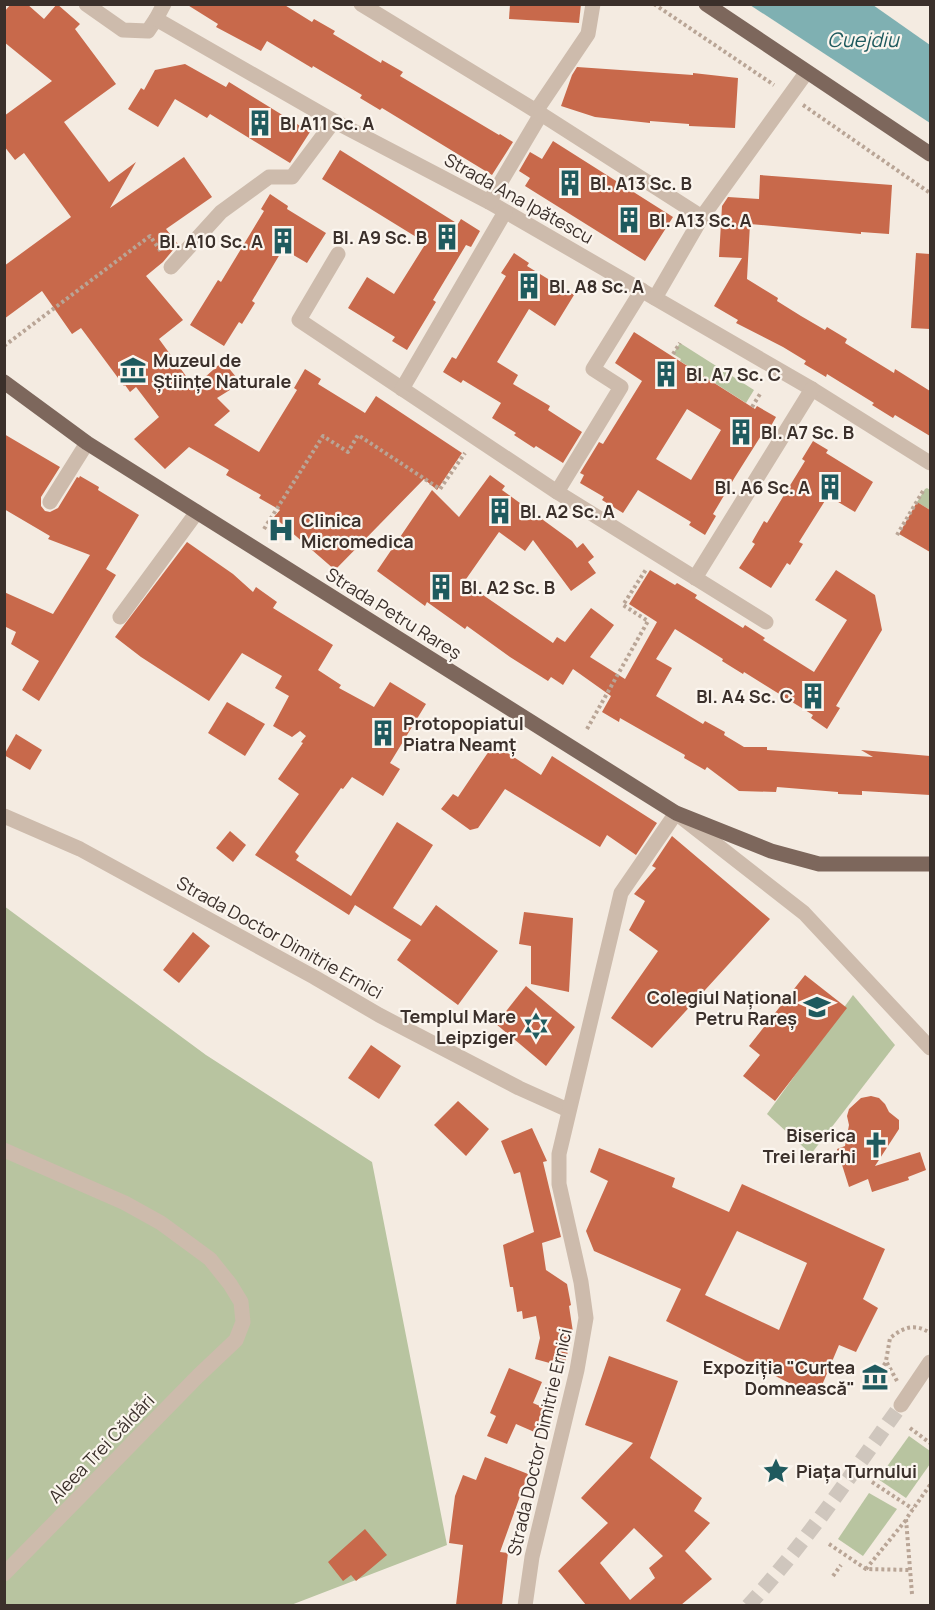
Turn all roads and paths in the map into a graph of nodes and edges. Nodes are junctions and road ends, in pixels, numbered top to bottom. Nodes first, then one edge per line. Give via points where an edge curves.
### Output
1 (86, 4) edge
2 (164, 4) edge
3 (361, 4) edge
4 (593, 4) edge
5 (706, 4) edge
6 (156, 19) junction
7 (806, 73) junction
8 (538, 113) junction
9 (334, 121) junction
10 (930, 154) edge
11 (489, 202) junction
12 (505, 212) junction
13 (702, 217) junction
14 (338, 254) dead end
15 (171, 267) joint
16 (649, 294) junction
17 (680, 343) dead end
18 (4, 346) edge
19 (673, 354) dead end
20 (4, 381) edge
21 (402, 389) junction
22 (812, 389) junction
23 (760, 394) dead end
24 (752, 407) dead end
25 (475, 438) junction
26 (87, 443) junction
27 (930, 463) edge
28 (923, 491) dead end
29 (557, 492) junction
30 (50, 502) dead end
31 (197, 512) junction
32 (264, 529) dead end
33 (897, 535) dead end
34 (656, 554) junction
35 (695, 578) junction
36 (120, 617) dead end
37 (766, 622) dead end
38 (587, 729) dead end
39 (676, 813) junction
40 (4, 816) edge
41 (929, 865) edge
42 (930, 1048) edge
43 (568, 1110) junction
44 (4, 1150) edge
45 (930, 1333) edge
46 (886, 1361) junction
47 (930, 1362) edge
48 (898, 1382) dead end
49 (870, 1385) dead end
50 (901, 1405) tunnel mouth
51 (910, 1428) dead end
52 (930, 1443) edge
53 (872, 1482) dead end
54 (930, 1485) edge
55 (913, 1509) junction
56 (906, 1519) junction
57 (829, 1544) dead end
58 (841, 1565) dead end
59 (866, 1569) junction
60 (910, 1570) junction
61 (4, 1574) edge
62 (833, 1576) dead end
63 (912, 1593) dead end
64 (525, 1605) edge

1 - 6 street via 123,30 148,31
2 - 6 street
3 - 8 street
4 - 8 street via 588,34
5 - 7 main road
6 - 9 street, Strada Ana Ipătescu
7 - 10 main road
7 - 13 street
8 - 11 street
8 - 13 street
9 - 11 street, Strada Ana Ipătescu
9 - 15 street via 292,177 269,177 221,212
11 - 12 street, Strada Ana Ipătescu
12 - 16 street, Strada Ana Ipătescu
12 - 21 street
13 - 16 street
14 - 21 street via 299,320
15 - 18 path via 150,236
16 - 22 street, Strada Ana Ipătescu
16 - 29 street via 593,369 621,387
17 - 19 path
20 - 26 main road, Strada Petru Rareș
21 - 25 street
22 - 27 street, Strada Ana Ipătescu
22 - 35 street
23 - 24 path
25 - 29 street
25 - 32 path via 440,489 358,435 348,452 323,436
26 - 30 street
26 - 31 main road, Strada Petru Rareș
28 - 33 path
29 - 34 street
31 - 36 street
31 - 39 main road, Strada Petru Rareș
34 - 35 street
34 - 38 path via 623,605 648,621
35 - 37 street
39 - 41 main road, Strada Petru Rareș via 771,851 819,864
39 - 42 street, Strada Petru Rareș via 804,913
39 - 43 street, Strada Doctor Dimitrie Ernici via 621,893
40 - 43 street, Strada Doctor Dimitrie Ernici via 90,854 379,1015
43 - 64 street, Strada Doctor Dimitrie Ernici via 558,1154 560,1184 586,1318 532,1557
44 - 61 street, Aleea Trei Căldări via 125,1203 210,1259 241,1302 243,1322 236,1340 226,1351
45 - 46 path via 910,1326 899,1330 890,1338
46 - 48 path
46 - 49 path
47 - 50 street
51 - 52 path
53 - 55 path
54 - 55 path
55 - 56 path
56 - 59 path
56 - 60 path
57 - 59 path
58 - 62 path
59 - 60 path
60 - 63 path

